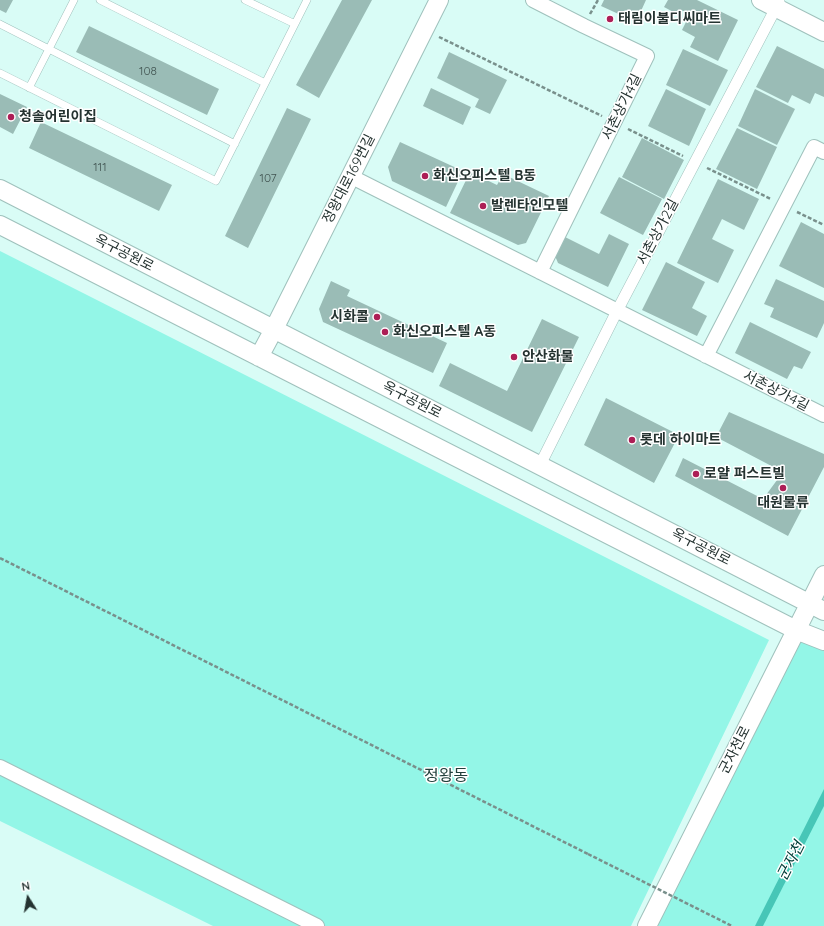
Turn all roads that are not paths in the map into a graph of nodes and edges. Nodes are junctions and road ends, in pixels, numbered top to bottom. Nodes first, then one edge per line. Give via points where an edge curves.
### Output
1 (74, 0) edge
2 (100, 0) edge
3 (245, 0) edge
4 (307, 0) edge
5 (439, 0) edge
6 (534, 0) edge
7 (772, 3) edge
8 (0, 24) edge
9 (295, 24) junction
10 (824, 32) edge
11 (49, 49) junction
12 (0, 73) edge
13 (266, 83) junction
14 (29, 88) junction
15 (235, 144) junction
16 (824, 152) edge
17 (350, 176) junction
18 (0, 189) edge
19 (0, 225) edge
20 (540, 272) junction
21 (617, 311) junction
22 (274, 330) junction
23 (706, 356) junction
24 (259, 357) junction
25 (824, 416) edge
26 (540, 465) junction
27 (824, 575) edge
28 (817, 607) edge
29 (796, 630) junction
30 (824, 640) edge
31 (0, 767) edge
32 (317, 926) edge
33 (647, 926) edge

1 - 11 lane
2 - 13 lane
3 - 9 lane
4 - 9 lane
5 - 17 street, 정왕대로169번길
6 - 20 street, 서촌상가4길 via 647,56
7 - 10 street
7 - 21 street, 서촌상가2길
8 - 11 lane
9 - 13 lane
11 - 14 lane
11 - 15 lane
12 - 14 lane
13 - 15 lane
14 - 15 lane via 216,182
16 - 23 street via 814,147
17 - 20 street, 서촌상가4길
17 - 22 street, 정왕대로169번길
18 - 22 street, 옥구공원로
19 - 24 street
20 - 21 street, 서촌상가4길
21 - 23 street, 서촌상가4길
21 - 26 street, 서촌상가2길
22 - 24 street, 정왕대로169번길
22 - 26 street, 옥구공원로
23 - 25 street, 서촌상가4길
24 - 29 street
26 - 28 street, 옥구공원로
27 - 28 street, 군자천로
28 - 29 street, 군자천로
29 - 30 street
29 - 33 street, 군자천로
31 - 32 street

